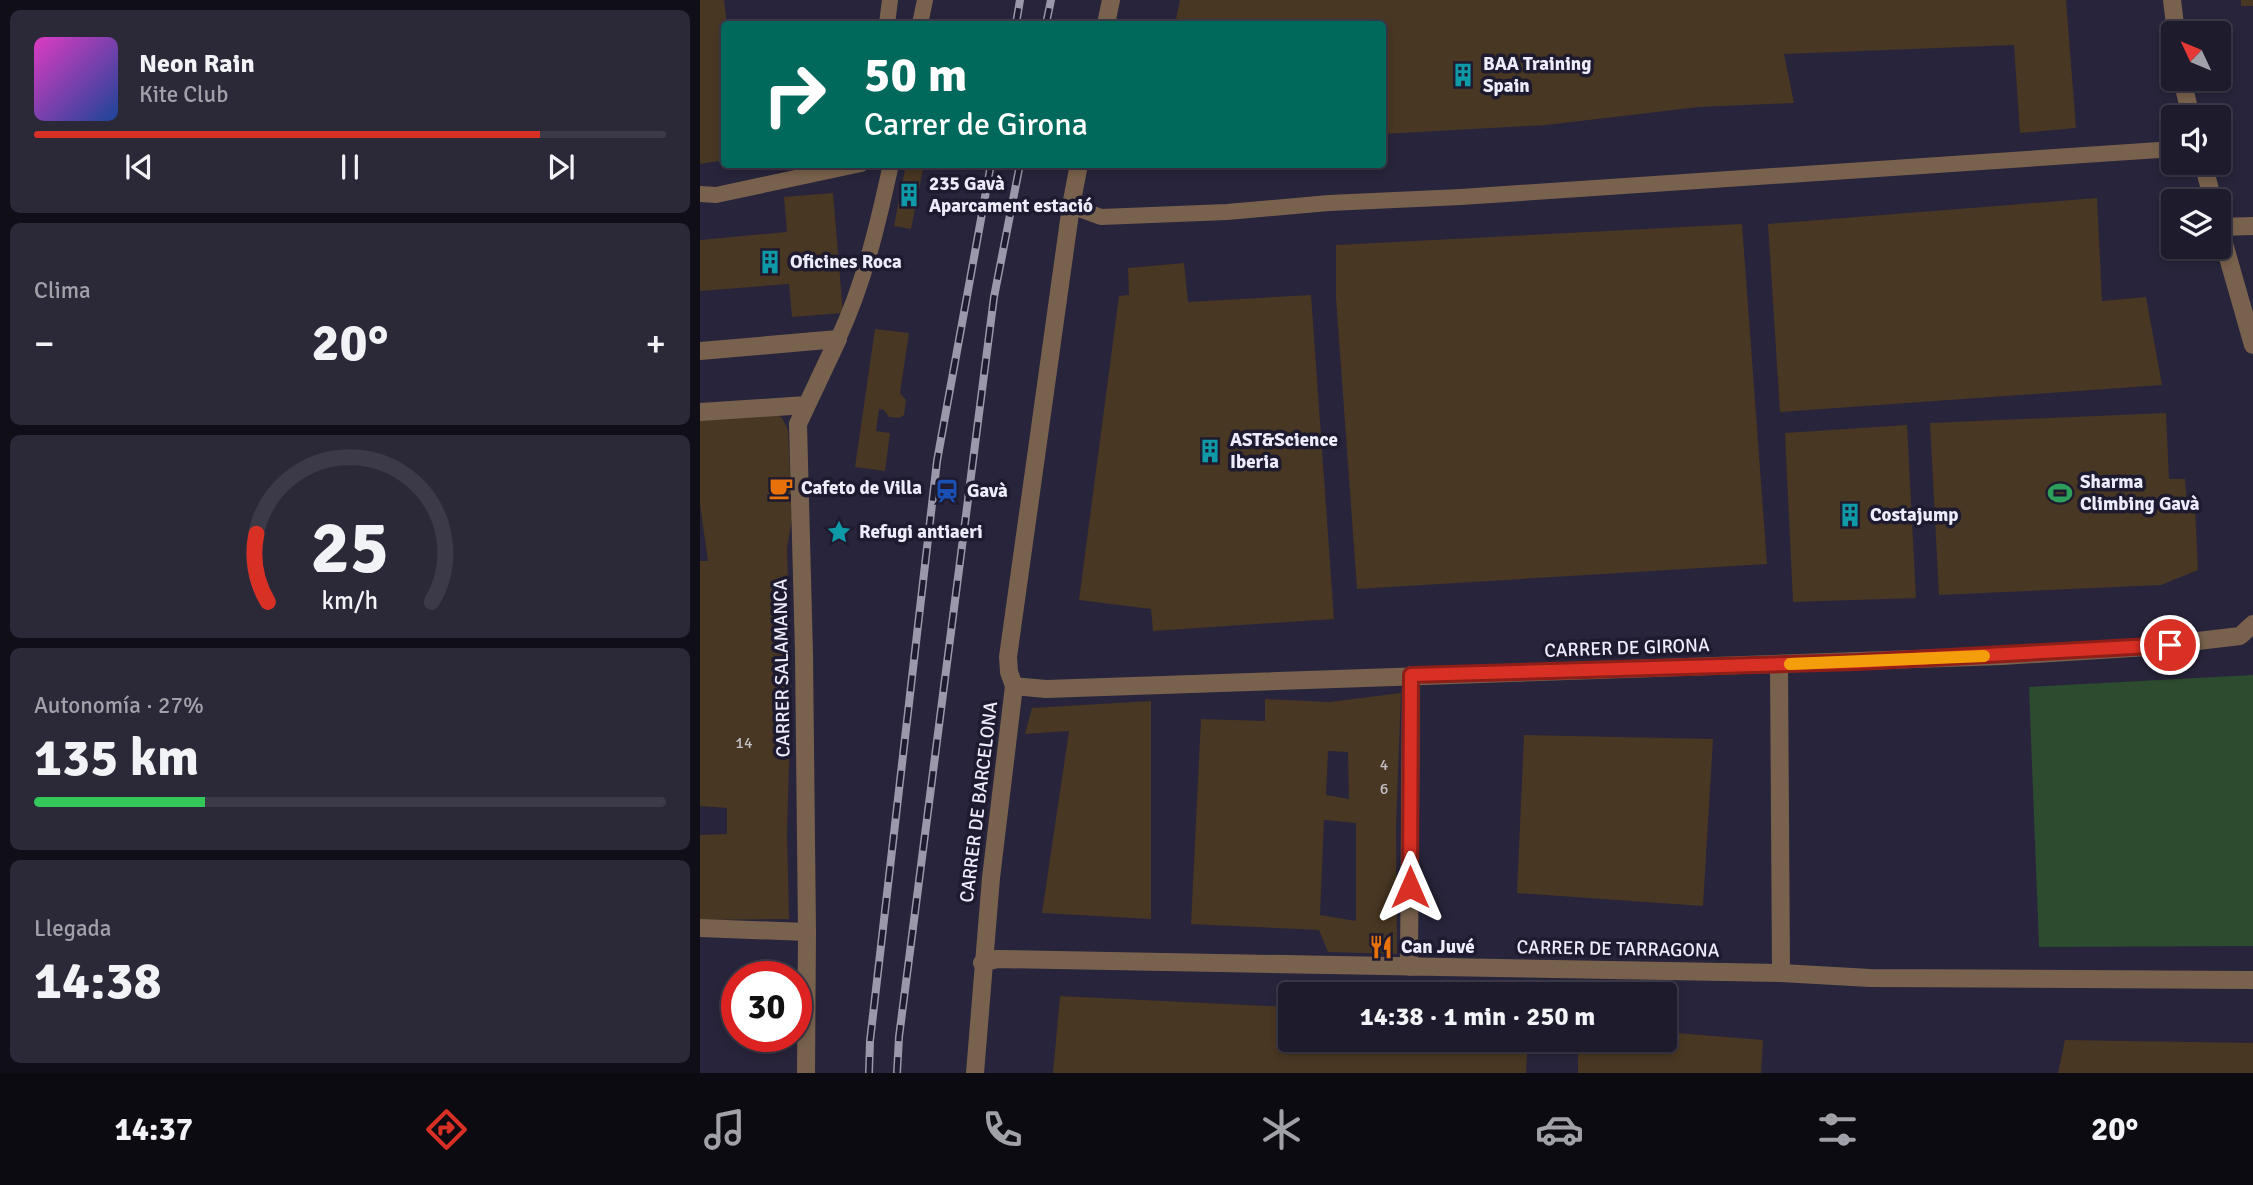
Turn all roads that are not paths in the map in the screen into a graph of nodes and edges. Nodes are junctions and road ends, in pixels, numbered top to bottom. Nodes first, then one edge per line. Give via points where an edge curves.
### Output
1 (890, 0) edge
2 (925, 0) edge
3 (1111, 0) edge
4 (2172, 0) edge
5 (887, 21) edge
6 (921, 21) edge
7 (1107, 21) edge
8 (2175, 21) edge
9 (2161, 150) edge
10 (842, 168) edge
11 (890, 168) edge
12 (1078, 168) edge
13 (700, 194) edge
14 (1071, 206) junction
15 (2231, 226) edge
16 (2253, 226) edge
17 (2228, 259) edge
18 (838, 339) junction
19 (2253, 345) edge
20 (700, 351) edge
21 (806, 405) junction
22 (700, 412) edge
23 (2249, 632) edge
24 (1779, 664) junction
25 (1411, 675) junction
26 (1014, 686) junction
27 (700, 928) edge
28 (807, 932) junction
29 (982, 963) junction
30 (1409, 967) junction
31 (1781, 973) junction
32 (2253, 980) edge
33 (806, 1073) edge
34 (975, 1073) edge

1 - 5 lane
2 - 6 lane
3 - 7 street
4 - 8 street
9 - 14 lane via 1227,212 1101,217
10 - 13 lane via 716,195
11 - 18 lane via 878,228 852,311
12 - 14 street, CARRER DE BARCELONA
14 - 26 street, CARRER DE BARCELONA via 1008,657
15 - 16 street
17 - 19 street
18 - 20 street
18 - 21 street, CARRER SALAMANCA
21 - 22 street
21 - 28 street, CARRER SALAMANCA via 798,424
23 - 24 street, CARRER DE GIRONA via 2134,648
24 - 25 street, CARRER DE GIRONA
24 - 31 street
25 - 26 street, CARRER DE GIRONA via 1046,689
25 - 30 street
26 - 29 street, CARRER DE BARCELONA
27 - 28 street
28 - 33 street, CARRER SALAMANCA
29 - 30 street, CARRER DE TARRAGONA via 997,959
29 - 34 street, CARRER DE BARCELONA
30 - 31 street, CARRER DE TARRAGONA
31 - 32 street, CARRER DE TARRAGONA via 1870,978

